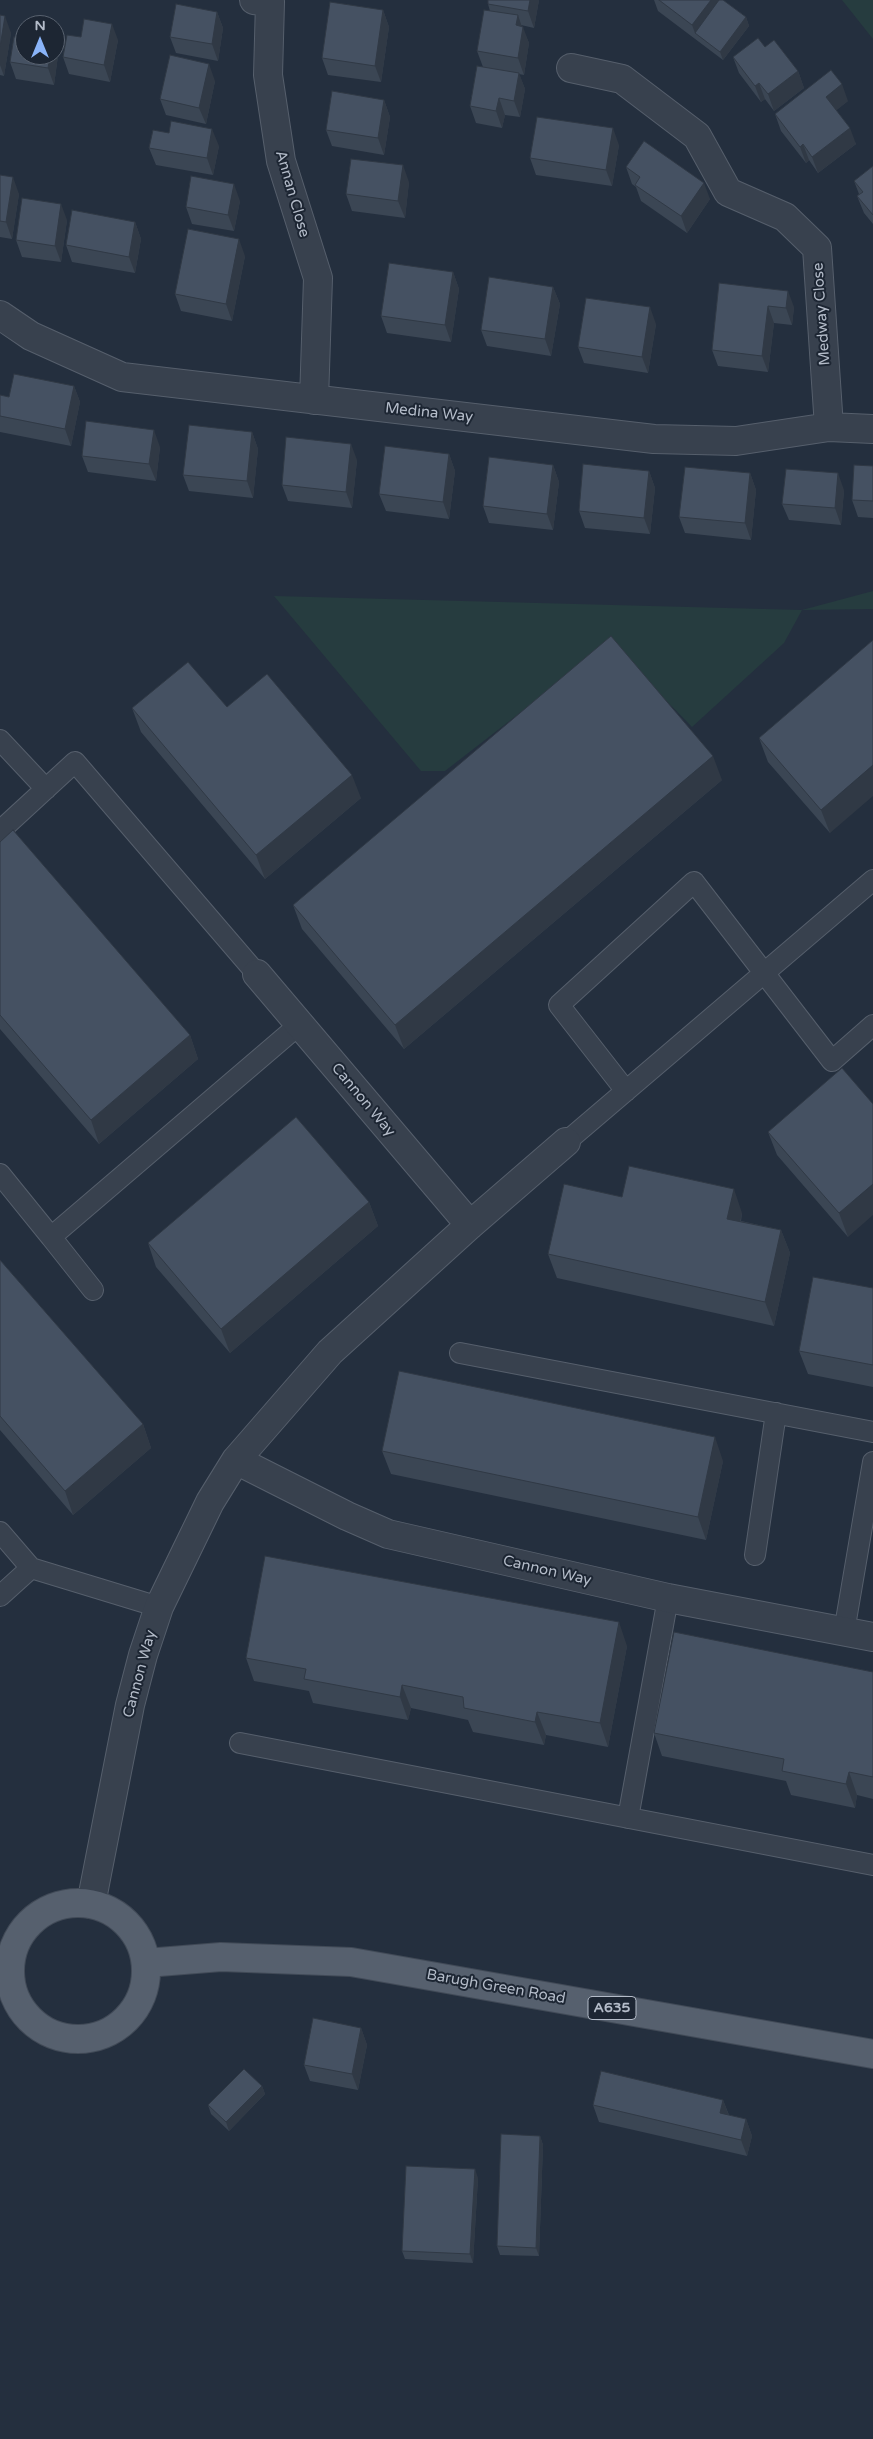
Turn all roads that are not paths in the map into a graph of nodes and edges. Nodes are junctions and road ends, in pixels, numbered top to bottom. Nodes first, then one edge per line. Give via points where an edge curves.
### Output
1 (254, 0) edge
2 (571, 68) dead end
3 (0, 315) edge
4 (314, 400) junction
5 (829, 427) junction
6 (873, 429) edge
7 (0, 740) edge
8 (46, 789) junction
9 (0, 831) edge
10 (873, 880) edge
11 (764, 973) junction
12 (257, 974) joint
13 (300, 1024) junction
14 (873, 1026) edge
15 (626, 1091) junction
16 (566, 1142) joint
17 (0, 1174) edge
18 (470, 1225) junction
19 (51, 1237) junction
20 (93, 1290) dead end
21 (460, 1353) dead end
22 (776, 1413) junction
23 (873, 1432) edge
24 (236, 1460) junction
25 (873, 1462) edge
26 (0, 1532) edge
27 (755, 1555) dead end
28 (31, 1568) junction
29 (0, 1596) edge
30 (668, 1598) junction
31 (159, 1607) junction
32 (844, 1632) junction
33 (873, 1637) edge
34 (240, 1743) dead end
35 (628, 1818) junction
36 (873, 1865) edge
37 (91, 1904) junction
38 (7, 1943) edge
39 (146, 1963) junction
40 (873, 2054) edge

1 - 4 street, Annan Close via 270,2 268,75 280,161 318,278
2 - 5 street, Medway Close via 622,79 697,136 728,192 785,217 817,248
3 - 4 street, Medina Way via 31,336 122,377
4 - 5 street, Medina Way via 654,438 736,441
5 - 6 street, Medina Way
7 - 8 lane
8 - 9 lane
8 - 12 lane via 75,762
10 - 11 lane
11 - 14 lane via 832,1061
11 - 15 lane
11 - 15 lane via 694,882 559,1006
12 - 13 street, Cannon Way
13 - 18 street, Cannon Way
13 - 19 lane
15 - 16 lane
16 - 18 street, Cannon Way
17 - 19 lane
18 - 24 street, Cannon Way via 330,1352
19 - 20 lane
21 - 22 lane
22 - 23 lane
22 - 27 lane
24 - 30 street, Cannon Way via 388,1534
24 - 31 street, Cannon Way via 210,1502
25 - 32 lane
26 - 28 lane
28 - 29 lane
28 - 31 lane
30 - 32 street, Cannon Way
30 - 35 lane
31 - 37 street, Cannon Way via 130,1705
32 - 33 street, Cannon Way
34 - 35 lane
35 - 36 lane
37 - 38 main road via 59,1905 40,1913
37 - 39 main road via 119,1916 132,1929
38 - 39 main road via 10,1984 16,2002 43,2030 61,2037 83,2039 104,2034 123,2022 137,2006 145,1985
39 - 40 main road, Barugh Green Road / A635 via 221,1957 351,1962

